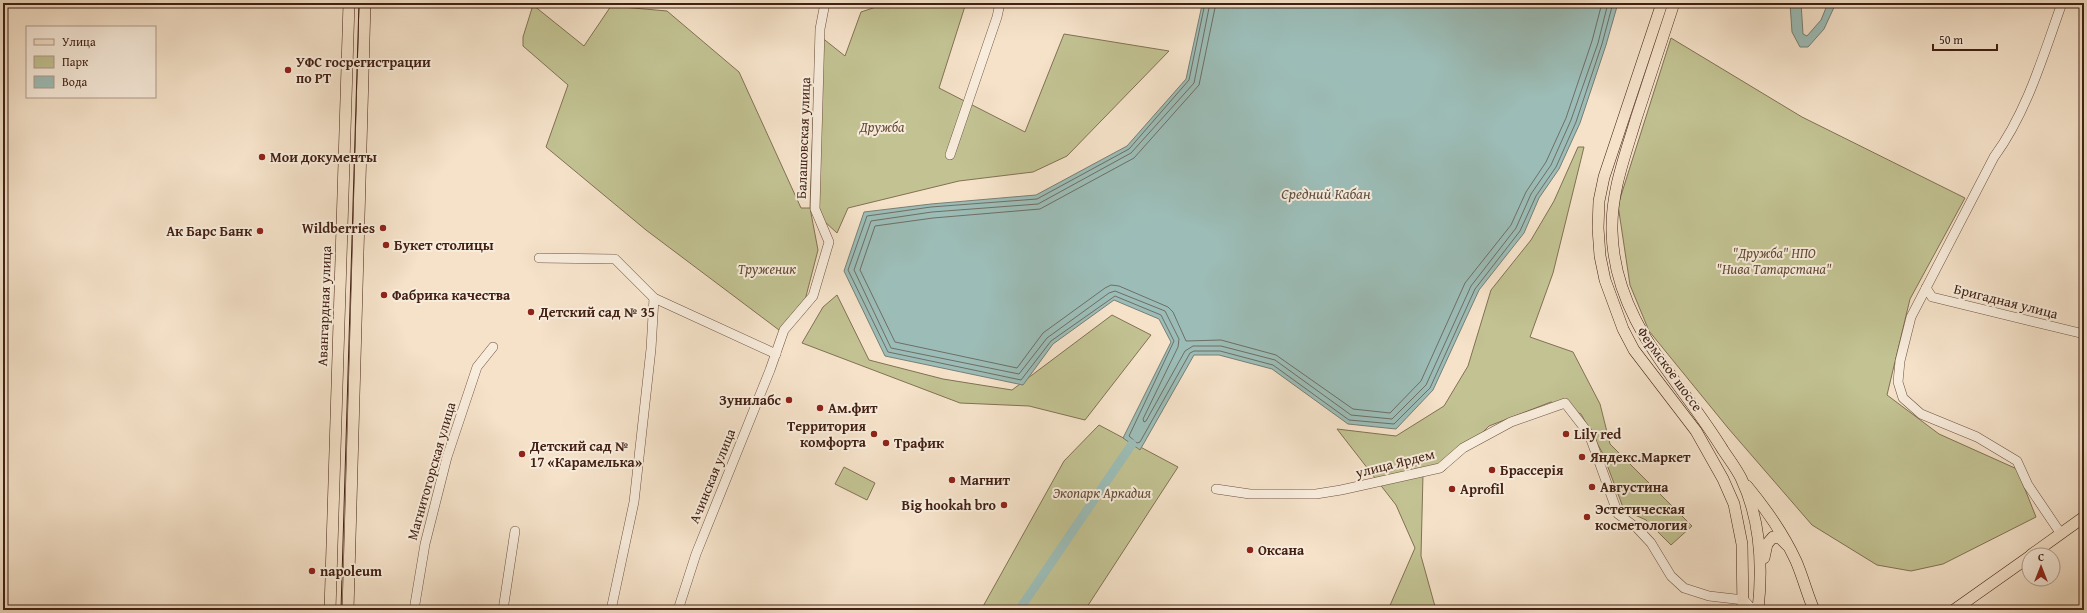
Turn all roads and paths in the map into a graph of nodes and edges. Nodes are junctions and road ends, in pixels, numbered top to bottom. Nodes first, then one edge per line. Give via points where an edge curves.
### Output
1 (349, 3) edge
2 (365, 3) edge
3 (826, 3) edge
4 (1000, 3) edge
5 (1662, 3) edge
6 (1674, 3) edge
7 (2062, 3) edge
8 (950, 155) dead end
9 (539, 258) dead end
10 (1926, 288) junction
11 (654, 298) junction
12 (2084, 334) edge
13 (493, 347) dead end
14 (776, 354) junction
15 (1740, 478) junction
16 (1216, 489) dead end
17 (2084, 517) edge
18 (515, 531) dead end
19 (2061, 534) junction
20 (1788, 545) junction
21 (2043, 547) edge
22 (2021, 562) edge
23 (1761, 567) junction
24 (1744, 605) edge
25 (330, 610) edge
26 (348, 610) edge
27 (414, 610) edge
28 (503, 610) edge
29 (611, 610) edge
30 (678, 610) edge
31 (1752, 610) edge
32 (1758, 610) edge
33 (1814, 610) edge
34 (1954, 610) edge

1 - 25 main road, Авангардная улица
2 - 26 main road
3 - 14 street, Балашовская улица via 820,29 815,209 829,242 813,296 784,330
4 - 8 street
5 - 24 main road, Фермское шоссе via 1604,177 1599,201 1600,256 1605,280 1623,329 1634,350 1696,431 1734,504 1742,544
6 - 15 main road, Фермское шоссе via 1614,194 1614,258 1627,303 1647,342 1706,422
7 - 10 street via 2026,102 2010,135 1994,157
9 - 11 street via 615,259
10 - 12 street, Бригадная улица via 1932,297
10 - 19 street via 1911,317 1900,361 1898,382 1903,398 1921,414 1977,437 2017,461 2028,485
11 - 14 street
11 - 29 street via 634,502
13 - 27 street, Магнитогорская улица via 477,367 447,457 425,544
14 - 30 street, Ачинская улица via 696,554
15 - 20 main road via 1765,508
15 - 23 main road, Фермское шоссе via 1756,524
16 - 24 street, улица Ярдем via 1250,494 1316,494 1440,468 1463,448 1511,422 1565,403 1589,434 1618,514 1652,543 1671,576 1684,588
17 - 19 main road
18 - 28 street
19 - 21 main road
20 - 23 main road, Фермское шоссе via 1780,538 1770,539
20 - 33 main road
22 - 34 main road
23 - 32 main road, Фермское шоссе
24 - 31 street

